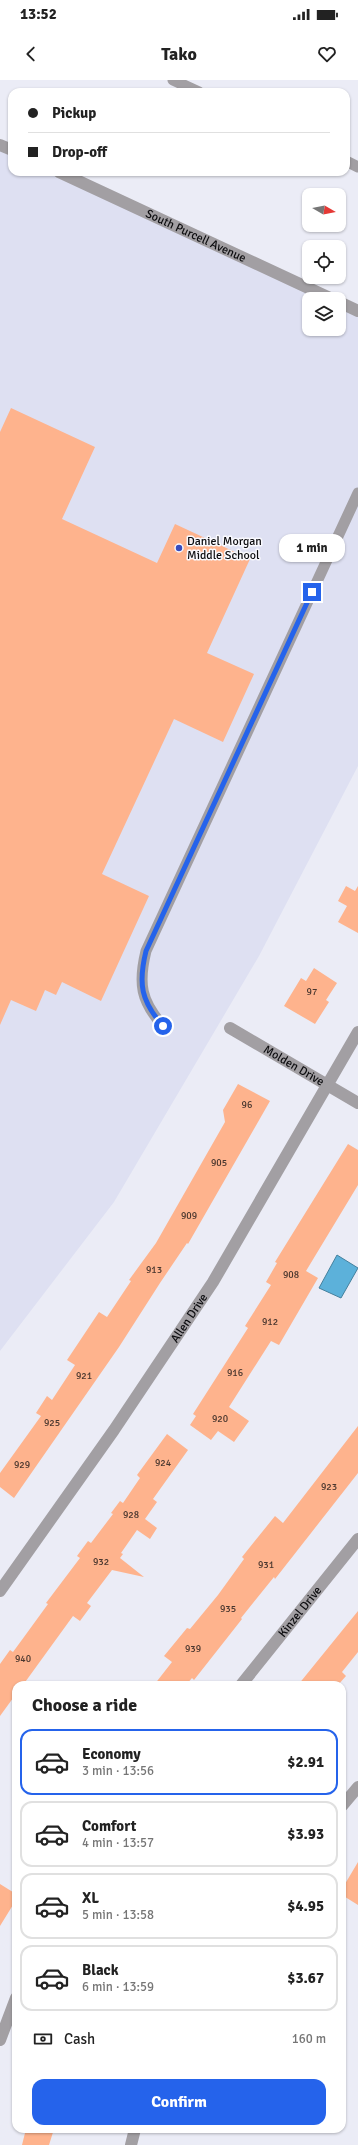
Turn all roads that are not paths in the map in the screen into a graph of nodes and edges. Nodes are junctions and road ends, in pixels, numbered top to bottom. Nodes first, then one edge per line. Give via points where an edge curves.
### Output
1 (173, 80) edge
2 (190, 88) edge
3 (68, 176) edge
4 (317, 292) edge
5 (346, 305) edge
6 (358, 311) edge
7 (358, 493) edge
8 (163, 1026) dead end
9 (230, 1028) dead end
10 (358, 1032) edge
11 (327, 1085) junction
12 (358, 1103) edge
13 (358, 1539) edge
14 (0, 1591) edge
15 (244, 1681) edge
16 (358, 1787) edge
17 (346, 1801) edge
18 (12, 2008) edge
19 (0, 2040) edge
20 (134, 2133) edge
21 (131, 2145) edge

1 - 2 lane
3 - 4 street, South Purcell Avenue
5 - 6 street
7 - 8 lane via 146,951 141,984 151,1012
9 - 11 street, Molden Drive
10 - 11 street, Allen Drive
11 - 12 street, Molden Drive
11 - 14 street, Allen Drive via 213,1282 114,1430
13 - 15 street, Kinzel Drive
16 - 17 street
18 - 19 street
20 - 21 street

